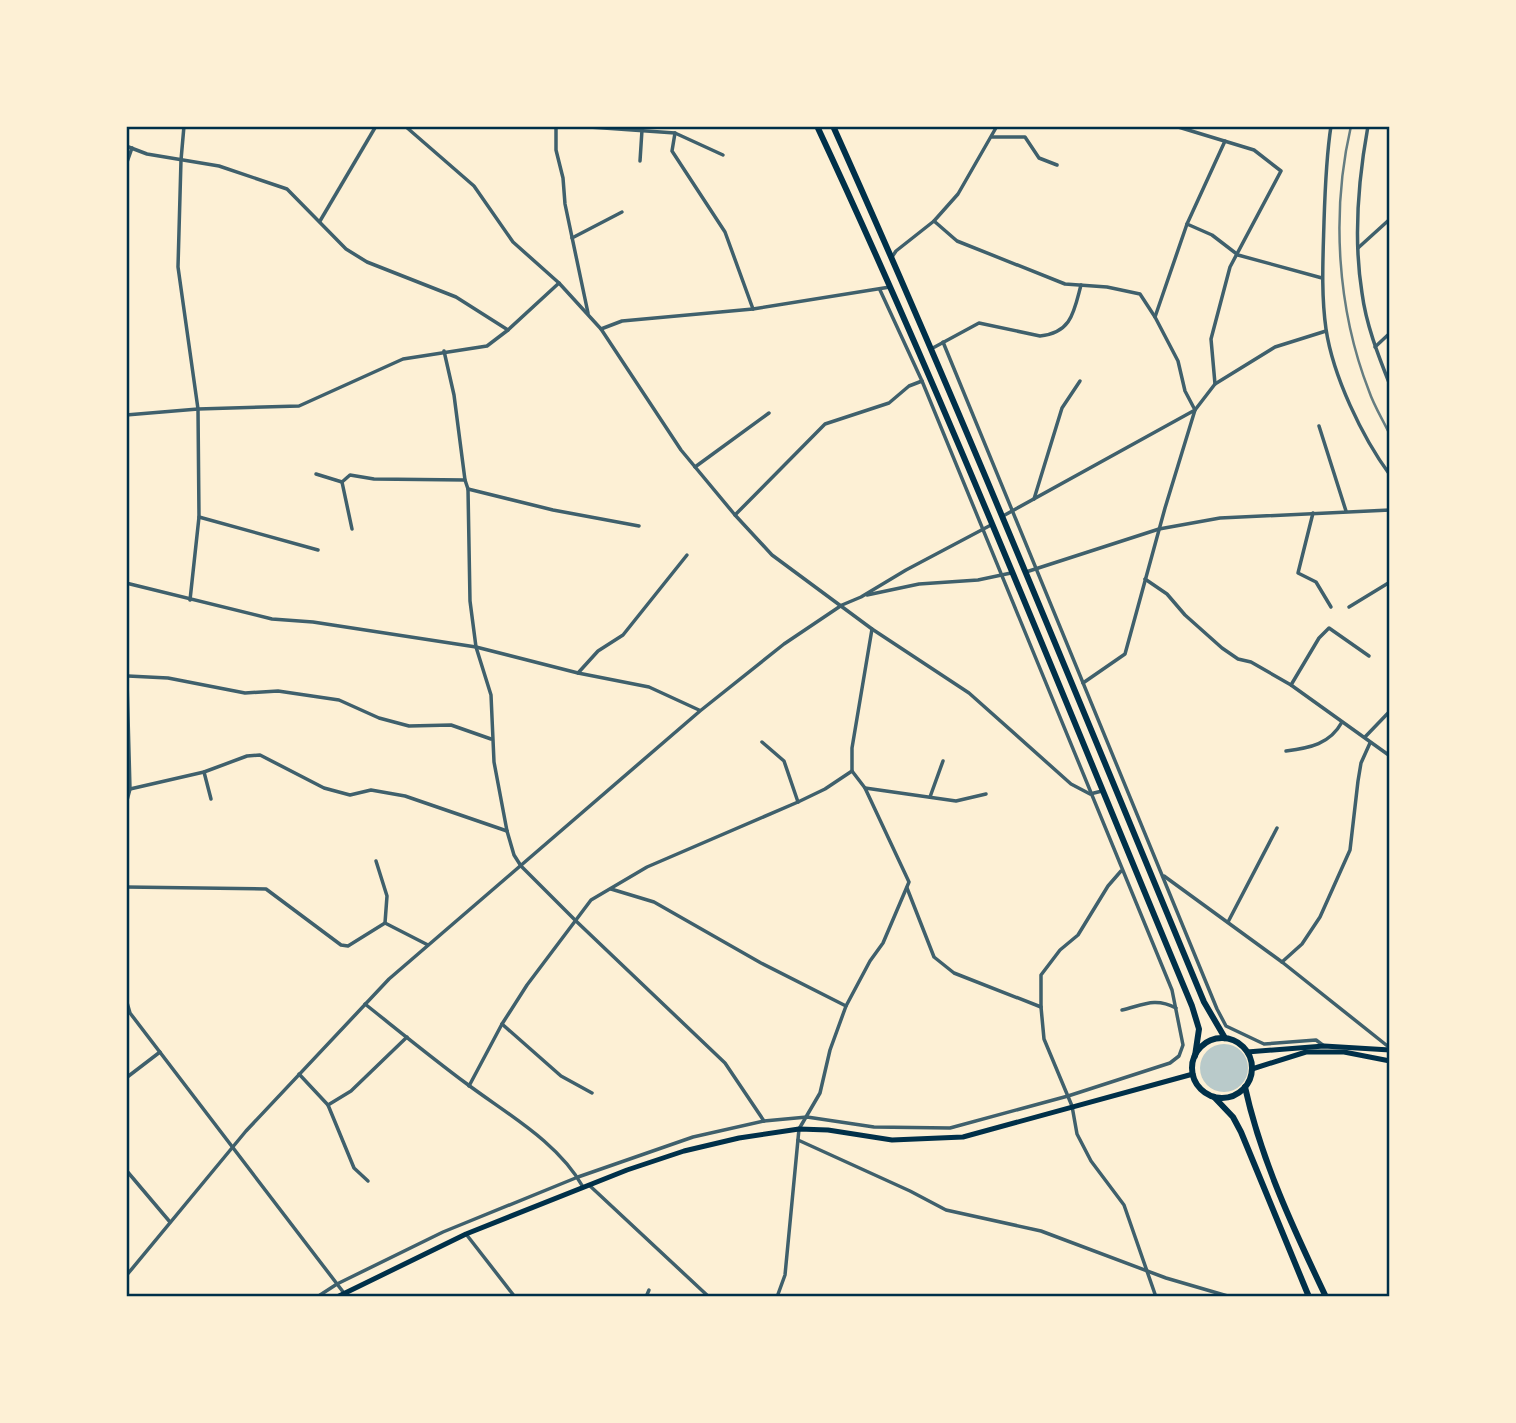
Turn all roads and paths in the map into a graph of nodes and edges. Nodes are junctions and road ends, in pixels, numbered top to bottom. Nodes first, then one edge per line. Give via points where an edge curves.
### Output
1 (184, 126) edge
2 (376, 126) edge
3 (405, 126) edge
4 (556, 126) edge
5 (575, 126) edge
6 (817, 126) edge
7 (832, 126) edge
8 (997, 126) edge
9 (1175, 126) edge
10 (1331, 126) edge
11 (1368, 126) edge
12 (642, 130) junction
13 (675, 133) junction
14 (992, 137) junction
15 (1225, 141) junction
16 (126, 146) edge
17 (132, 148) junction
18 (723, 155) dead end
19 (181, 160) junction
20 (640, 161) dead end
21 (126, 165) edge
22 (1056, 165) dead end
23 (621, 212) dead end
24 (1390, 219) edge
25 (320, 221) junction
26 (934, 221) junction
27 (1187, 224) junction
28 (572, 239) junction
29 (1357, 248) junction
30 (1238, 255) junction
31 (892, 257) junction
32 (1322, 278) junction
33 (559, 284) junction
34 (1081, 285) junction
35 (892, 287) junction
36 (880, 290) junction
37 (753, 309) junction
38 (588, 314) junction
39 (1155, 317) junction
40 (601, 329) junction
41 (509, 330) junction
42 (1326, 331) junction
43 (1390, 332) edge
44 (943, 342) junction
45 (1375, 347) junction
46 (931, 349) junction
47 (444, 351) junction
48 (922, 381) junction
49 (1080, 381) dead end
50 (1215, 384) junction
51 (1390, 385) edge
52 (198, 408) junction
53 (1195, 410) junction
54 (769, 413) dead end
55 (126, 415) edge
56 (1319, 426) dead end
57 (695, 467) junction
58 (317, 474) dead end
59 (1390, 475) edge
60 (465, 480) junction
61 (342, 482) junction
62 (468, 489) junction
63 (1034, 499) junction
64 (1390, 510) edge
65 (1011, 511) junction
66 (1346, 511) junction
67 (1313, 513) junction
68 (735, 515) junction
69 (1003, 516) junction
70 (199, 517) junction
71 (993, 524) junction
72 (639, 526) dead end
73 (352, 529) dead end
74 (1159, 529) junction
75 (982, 530) junction
76 (318, 550) dead end
77 (687, 555) dead end
78 (1034, 569) junction
79 (1013, 572) junction
80 (1026, 572) junction
81 (1002, 576) junction
82 (1145, 579) junction
83 (1390, 582) edge
84 (126, 583) edge
85 (861, 597) junction
86 (190, 600) junction
87 (842, 605) junction
88 (1331, 607) dead end
89 (1349, 607) dead end
90 (872, 629) junction
91 (126, 644) edge
92 (476, 647) junction
93 (1368, 656) dead end
94 (578, 673) junction
95 (128, 677) junction
96 (1083, 683) junction
97 (1291, 685) junction
98 (127, 686) edge
99 (700, 711) junction
100 (1390, 711) edge
101 (1342, 722) junction
102 (1365, 737) junction
103 (492, 739) junction
104 (762, 741) dead end
105 (1370, 743) junction
106 (1286, 751) dead end
107 (1390, 756) edge
108 (943, 761) dead end
109 (852, 771) junction
110 (204, 772) junction
111 (864, 788) junction
112 (130, 789) junction
113 (1102, 791) junction
114 (986, 794) dead end
115 (1090, 794) junction
116 (930, 797) junction
117 (211, 799) dead end
118 (798, 802) junction
119 (126, 804) edge
120 (1277, 828) dead end
121 (507, 831) junction
122 (376, 861) dead end
123 (522, 866) junction
124 (1122, 869) junction
125 (1162, 875) junction
126 (126, 887) edge
127 (609, 888) junction
128 (906, 888) junction
129 (1154, 914) junction
130 (1142, 918) junction
131 (576, 921) junction
132 (385, 923) junction
133 (1227, 923) junction
134 (428, 945) junction
135 (1282, 962) junction
136 (1204, 978) junction
137 (1195, 982) junction
138 (126, 999) edge
139 (365, 1004) junction
140 (846, 1006) junction
141 (1041, 1007) junction
142 (1176, 1008) junction
143 (1122, 1010) dead end
144 (128, 1014) edge
145 (502, 1024) junction
146 (407, 1037) junction
147 (1225, 1038) junction
148 (1324, 1046) junction
149 (1390, 1049) edge
150 (160, 1052) junction
151 (1247, 1052) junction
152 (1195, 1056) junction
153 (1390, 1061) edge
154 (1252, 1069) junction
155 (299, 1074) junction
156 (1193, 1074) junction
157 (126, 1078) edge
158 (469, 1086) junction
159 (1245, 1087) junction
160 (592, 1093) dead end
161 (1068, 1096) junction
162 (1214, 1097) junction
163 (328, 1105) junction
164 (1072, 1106) junction
165 (807, 1118) junction
166 (764, 1121) junction
167 (799, 1129) junction
168 (798, 1140) junction
169 (231, 1148) junction
170 (126, 1170) edge
171 (578, 1177) junction
172 (368, 1181) dead end
173 (586, 1186) junction
174 (170, 1222) junction
175 (466, 1234) junction
176 (1147, 1270) junction
177 (126, 1276) edge
178 (337, 1284) junction
179 (649, 1290) dead end
180 (345, 1295) edge
181 (317, 1297) edge
182 (337, 1297) edge
183 (515, 1297) edge
184 (646, 1297) edge
185 (709, 1297) edge
186 (777, 1297) edge
187 (1156, 1297) edge
188 (1231, 1297) edge
189 (1309, 1297) edge
190 (1326, 1297) edge

1 - 19 street
2 - 25 street
3 - 33 street via 474,186 513,242
4 - 28 street
5 - 12 street
6 - 35 main road
7 - 31 main road
8 - 14 street
9 - 15 street
10 - 32 street
11 - 29 street via 1359,177
12 - 13 street
12 - 20 street
13 - 18 street
13 - 37 street via 672,151 725,232
14 - 22 street via 1025,137 1039,158
14 - 26 street via 958,194
15 - 27 street
15 - 30 street via 1254,150 1281,171
16 - 17 street
17 - 19 street
17 - 21 street
19 - 25 street via 219,166 287,189
19 - 52 street via 178,267
23 - 28 street
24 - 29 street
25 - 41 street via 367,262 456,297
26 - 31 street
26 - 34 street via 957,241 1065,284
27 - 30 street via 1212,235
27 - 39 street
28 - 38 street
29 - 45 street
30 - 32 street
30 - 50 street via 1230,267 1211,339
31 - 46 main road
32 - 42 street
33 - 38 street
33 - 41 street
34 - 39 street via 1140,294
34 - 44 street via 1072,319 1049,335 979,323
35 - 36 street
35 - 71 main road
36 - 37 street
36 - 48 street
37 - 40 street via 622,321
38 - 40 street
39 - 53 street via 1178,361
40 - 57 street
41 - 47 street via 487,346
42 - 50 street via 1275,347
42 - 59 street via 1370,447
43 - 45 street
44 - 46 street
44 - 65 street
45 - 51 street
46 - 69 main road
47 - 52 street via 403,359 299,406
47 - 60 street
48 - 68 street via 889,403 825,424
48 - 75 street
49 - 63 street via 1062,408
50 - 53 street
52 - 55 street
52 - 70 street
53 - 63 street
53 - 74 street
54 - 57 street
56 - 66 street
57 - 68 street
58 - 61 street
60 - 61 street via 374,480 350,475
60 - 62 street
61 - 73 street
62 - 72 street
62 - 92 street via 470,601
63 - 65 street
64 - 66 street
65 - 69 street
65 - 78 street
66 - 67 street
67 - 74 street via 1220,518
67 - 88 street via 1298,573 1316,582
68 - 87 street via 772,555
69 - 80 main road
70 - 76 street
70 - 86 street
71 - 75 street
71 - 79 main road
74 - 78 street
74 - 82 street
75 - 81 street
75 - 85 street
77 - 94 street via 623,635 598,650
78 - 80 street
78 - 96 street
79 - 81 street
79 - 113 main road
80 - 137 main road
81 - 85 street via 919,584
81 - 115 street
82 - 96 street via 1125,654
82 - 97 street via 1167,594 1222,648
83 - 89 street
84 - 86 street
85 - 87 street
86 - 92 street via 272,619
87 - 90 street
87 - 99 street
90 - 109 street
90 - 115 street via 969,693 1071,784
91 - 95 street
92 - 94 street
92 - 103 street via 491,695
93 - 97 street via 1329,628
94 - 99 street via 649,687
95 - 98 street
95 - 103 street via 339,700 409,726 451,725
96 - 125 street
97 - 101 street
98 - 112 street
99 - 123 street
100 - 102 street
101 - 102 street
101 - 106 street via 1336,733 1313,747
102 - 105 street
103 - 121 street
104 - 118 street via 784,761
105 - 107 street
105 - 135 street via 1357,781 1350,850 1320,917 1302,944
108 - 116 street
109 - 111 street
109 - 118 street
110 - 112 street
110 - 117 street
110 - 121 street via 260,755 324,788 350,795 371,790 405,796
111 - 116 street
111 - 128 street via 909,882
112 - 119 street
113 - 115 street
113 - 129 main road
114 - 116 street via 956,801
115 - 124 street
118 - 127 street
120 - 133 street
121 - 123 street
122 - 132 street via 387,895
123 - 131 street
123 - 134 street
124 - 130 street
124 - 141 street via 1078,935 1041,975
125 - 133 street
125 - 136 street
126 - 132 street via 266,889 348,946
127 - 131 street via 591,900
127 - 140 street via 654,902
128 - 140 street via 883,943
128 - 141 street via 934,957 954,973
129 - 130 street
129 - 152 main road via 1199,1029
130 - 142 street
131 - 145 street
131 - 166 street via 725,1063
132 - 134 street
133 - 135 street
134 - 139 street
135 - 149 street
136 - 137 street
136 - 148 street via 1226,1026 1264,1044 1316,1040
137 - 147 main road
138 - 144 street
139 - 146 street
139 - 155 street
140 - 165 street via 820,1093
141 - 161 street via 1044,1039
142 - 143 street via 1164,1002
142 - 161 street via 1183,1045 1179,1056 1170,1063
144 - 150 street
145 - 158 street
145 - 160 street via 561,1076
146 - 158 street
146 - 163 street via 351,1091
147 - 151 main road
147 - 152 main road via 1207,1042
148 - 149 main road
148 - 151 main road
150 - 157 street
150 - 169 street
151 - 154 main road
152 - 156 main road
153 - 154 main road via 1345,1052 1306,1052
154 - 159 main road
155 - 163 street
155 - 169 street
156 - 162 main road via 1200,1088
156 - 164 main road
158 - 171 street via 547,1145
159 - 162 main road via 1231,1097
159 - 190 main road via 1259,1140
161 - 164 street
161 - 165 street via 950,1128 874,1127
162 - 189 main road via 1241,1132
163 - 172 street via 354,1168
164 - 167 main road via 963,1137 892,1140
164 - 176 street via 1077,1134 1124,1205
165 - 166 street
165 - 167 street
166 - 171 street via 693,1137
167 - 168 street
167 - 173 main road via 684,1151
168 - 176 street via 946,1210 1041,1231
168 - 186 street via 785,1275
169 - 174 street
169 - 178 street
170 - 174 street
171 - 173 street
171 - 178 street via 443,1232
173 - 175 main road
173 - 185 street
174 - 177 street
175 - 180 main road
175 - 183 street
176 - 187 street
176 - 188 street
178 - 180 street
178 - 181 street
179 - 184 street
180 - 182 main road

